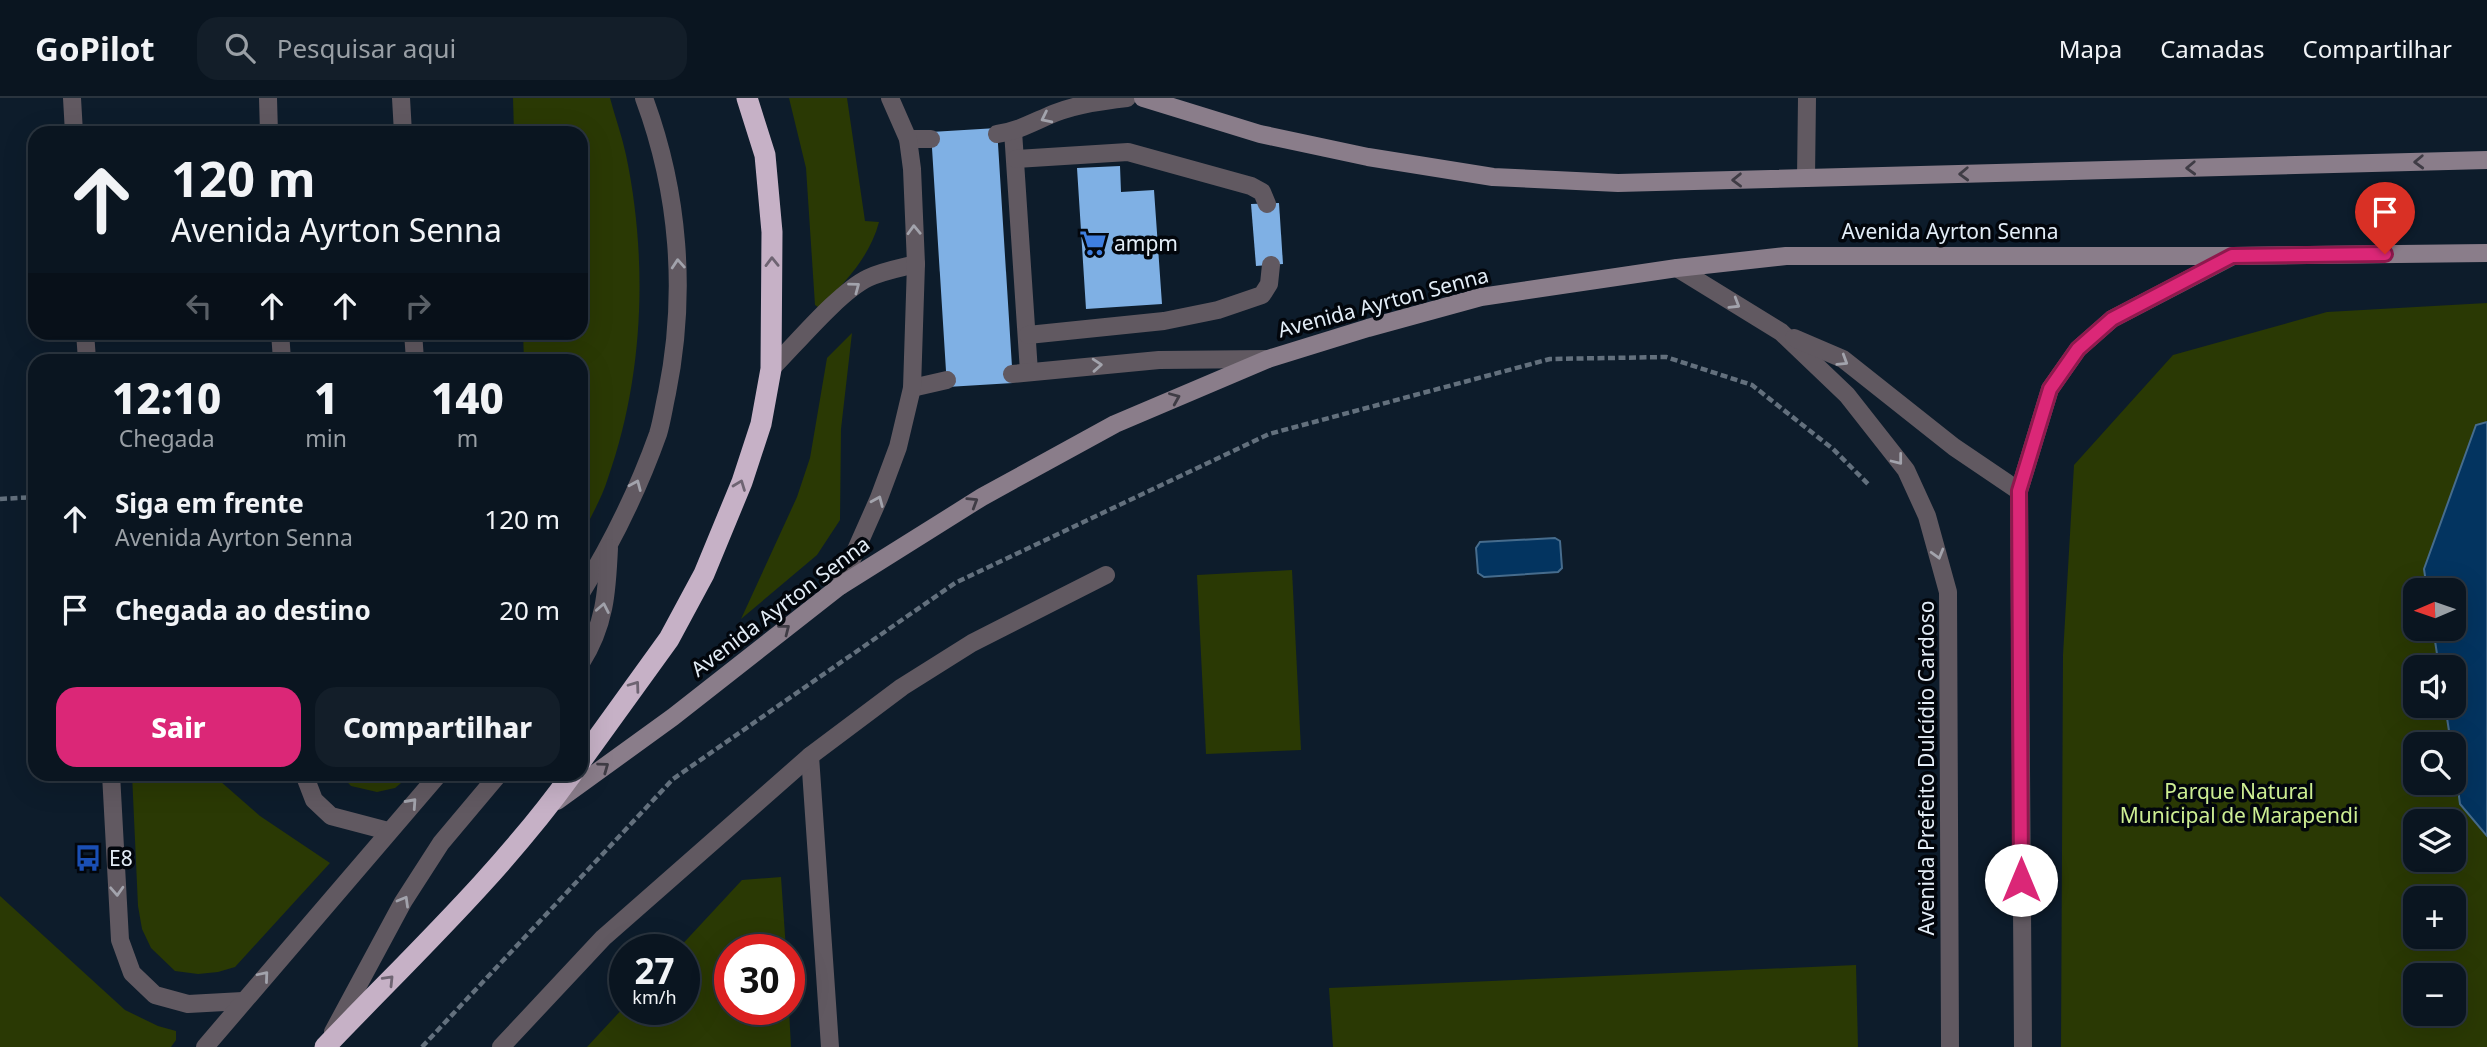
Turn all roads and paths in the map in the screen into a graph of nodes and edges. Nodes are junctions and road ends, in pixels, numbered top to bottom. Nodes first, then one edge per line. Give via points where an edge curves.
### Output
1 (72, 98) edge
2 (268, 98) edge
3 (401, 98) edge
4 (644, 98) edge
5 (747, 98) edge
6 (890, 98) edge
7 (1127, 98) edge
8 (1143, 98) edge
9 (1807, 98) edge
10 (74, 126) edge
11 (270, 126) edge
12 (403, 126) edge
13 (908, 139) junction
14 (931, 139) dead end
15 (1016, 159) junction
16 (2487, 160) edge
17 (1806, 178) junction
18 (1267, 204) dead end
19 (2487, 253) edge
20 (2232, 256) junction
21 (916, 264) junction
22 (1272, 265) dead end
23 (1677, 268) junction
24 (1781, 332) junction
25 (1027, 335) junction
26 (1268, 359) junction
27 (771, 369) junction
28 (947, 380) dead end
29 (912, 388) junction
30 (2019, 491) junction
31 (28, 497) edge
32 (0, 499) edge
33 (609, 548) junction
34 (1106, 575) dead end
35 (588, 582) edge
36 (840, 586) junction
37 (588, 652) edge
38 (588, 751) edge
39 (810, 756) junction
40 (588, 779) edge
41 (111, 781) edge
42 (307, 781) edge
43 (433, 781) edge
44 (493, 781) edge
45 (567, 781) edge
46 (585, 781) edge
47 (548, 807) junction
48 (388, 831) junction
49 (243, 1001) junction
50 (205, 1047) edge
51 (324, 1047) edge
52 (501, 1047) edge
53 (830, 1047) edge
54 (1950, 1047) edge
55 (2023, 1047) edge

1 - 10 street
2 - 11 street
3 - 12 street
33 -> 4 street via 659,432 672,366 679,285 674,214 658,135
27 -> 5 highway, Avenida Ayrton Senna via 772,232 765,156
6 - 13 street
7 -> 15 street via 1089,102 1005,133
17 -> 8 main road via 1618,183 1493,177 1260,134
9 - 17 street
13 - 14 street
21 -> 13 street
15 - 18 street via 1128,152 1251,186 1262,192
15 - 25 street
16 -> 17 main road
19 - 20 main road, Avenida Ayrton Senna
20 - 23 main road, Avenida Ayrton Senna via 1786,256
20 - 30 street via 2112,319 2078,349 2050,389
27 -> 21 street via 850,290 883,272
21 - 29 street
22 - 25 street via 1262,295 1218,310 1164,321
23 -> 24 street, Avenida Prefeito Dulcídio Cardoso
23 - 26 main road, Avenida Ayrton Senna via 1481,297
24 -> 30 street via 1843,359 1954,447
24 -> 54 street, Avenida Prefeito Dulcídio Cardoso via 1847,395 1906,470 1927,516 1948,592
25 -> 26 street via 1021,373 1159,360
36 -> 26 main road, Avenida Ayrton Senna via 982,496 1115,424
38 -> 27 highway, Avenida Ayrton Senna via 669,639 704,574 746,471
28 - 29 street
36 -> 29 street via 898,447
30 - 55 street
31 - 32 path
33 - 35 street
37 -> 33 street via 604,610
34 - 39 street via 972,643 902,687
40 -> 36 main road, Avenida Ayrton Senna via 673,718
39 - 52 street via 603,938
39 - 53 street
41 -> 49 street via 120,940 132,973 155,995 188,1004
42 - 48 street via 314,800 331,816
48 -> 43 street
51 -> 44 street via 403,902 441,843
45 - 47 highway, Avenida Ayrton Senna
47 -> 46 main road, Avenida Ayrton Senna
51 -> 47 highway, Avenida Ayrton Senna
49 -> 48 street
49 - 50 street

